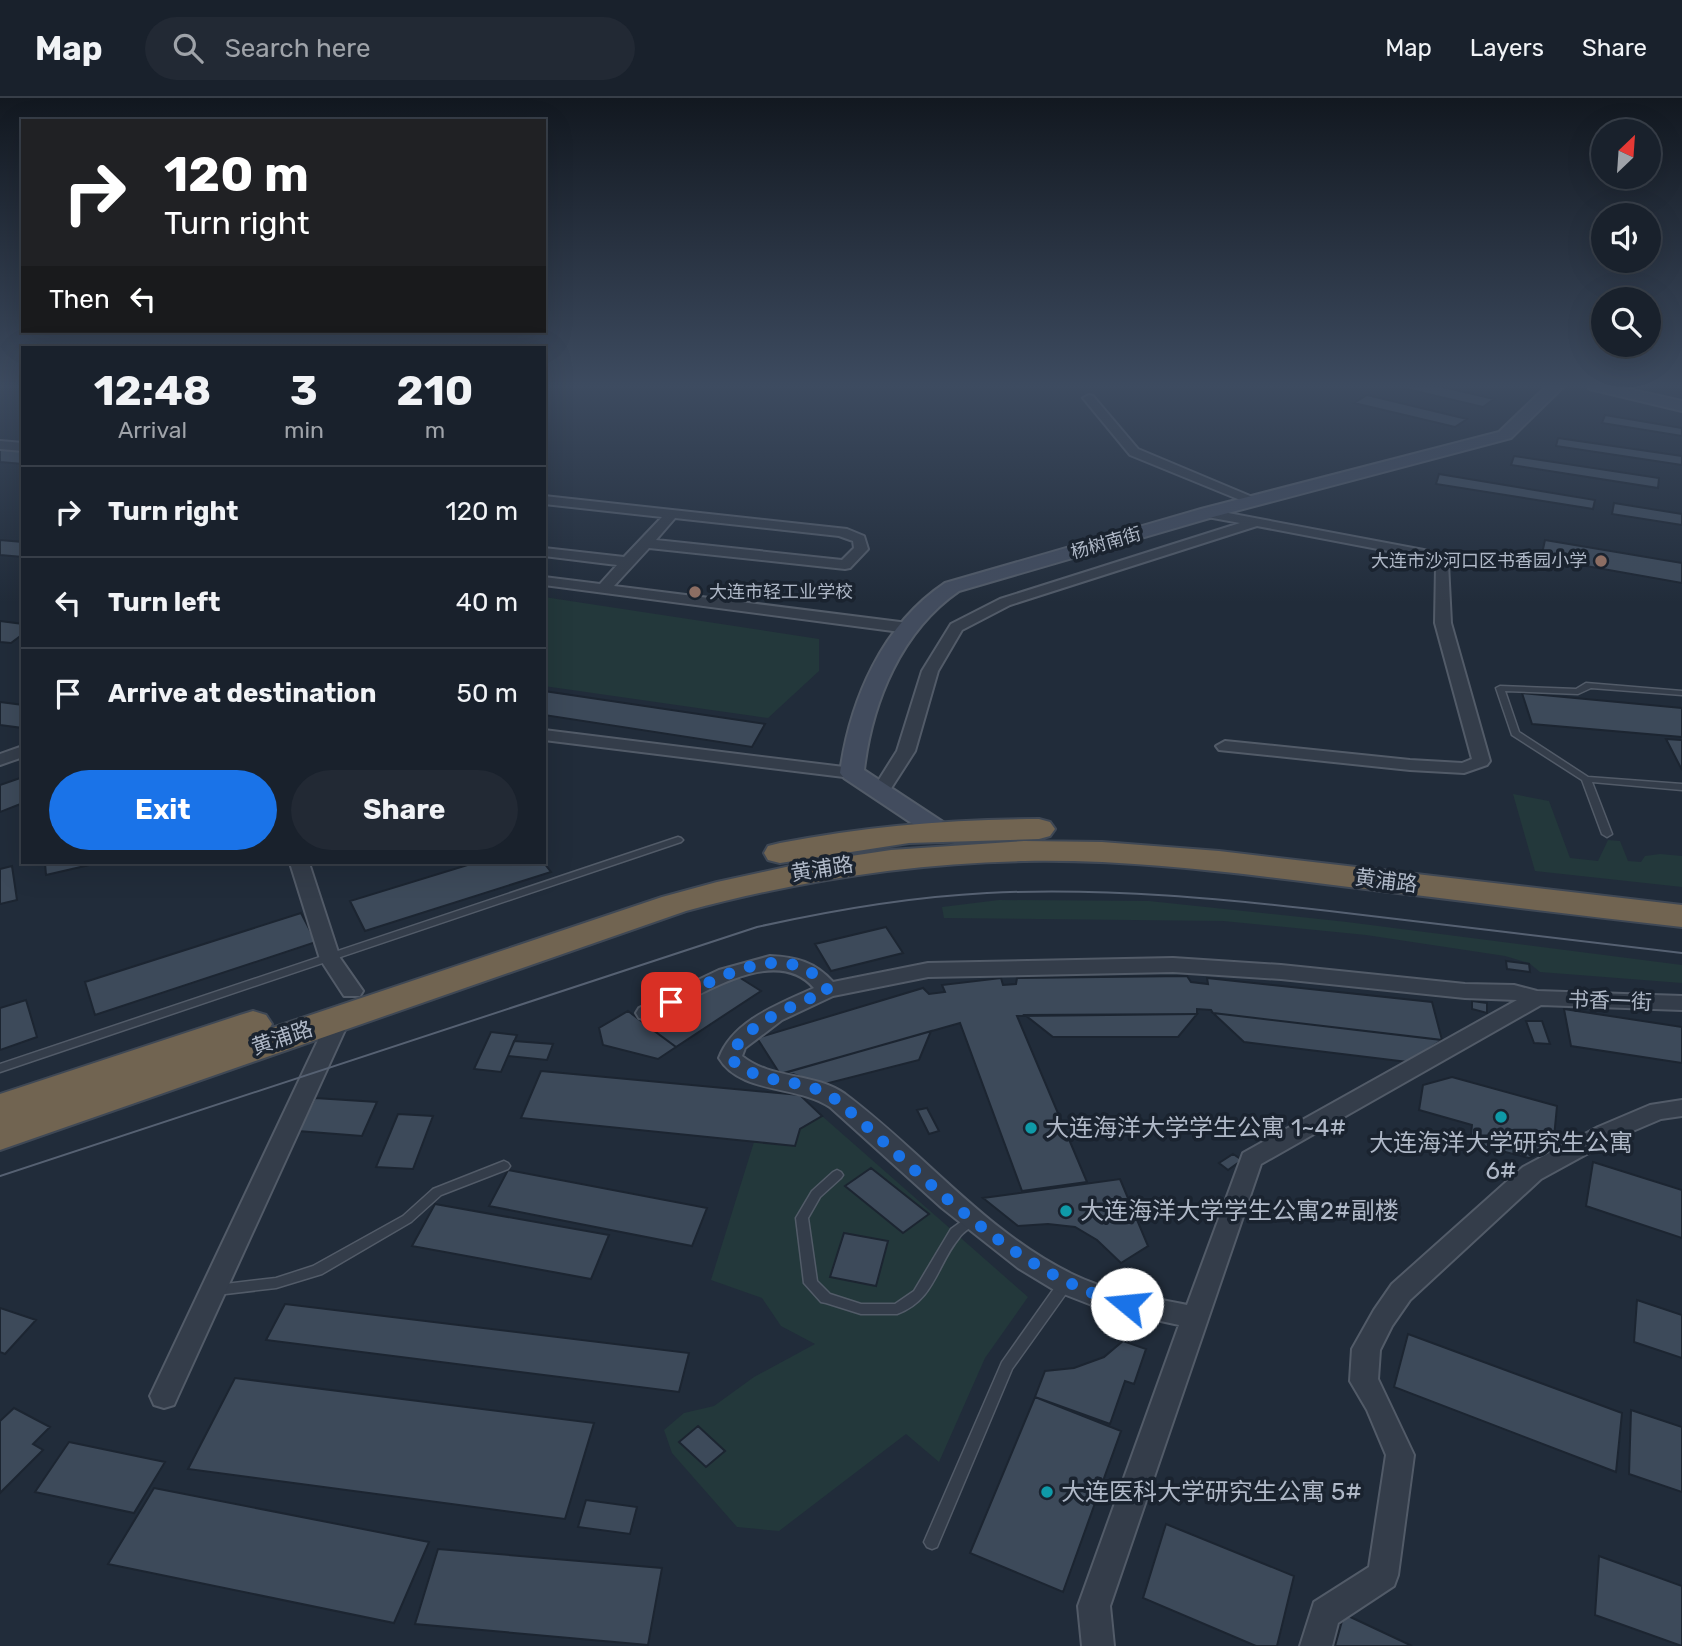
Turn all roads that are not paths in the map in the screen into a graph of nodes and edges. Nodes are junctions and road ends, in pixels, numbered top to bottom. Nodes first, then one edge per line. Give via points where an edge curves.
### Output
1 (1149, 458) edge
2 (1417, 458) edge
3 (546, 499) edge
4 (1255, 501) junction
5 (1207, 513) junction
6 (671, 514) junction
7 (1256, 522) junction
8 (645, 543) junction
9 (546, 552) edge
10 (628, 562) junction
11 (546, 581) edge
12 (603, 589) junction
13 (908, 628) junction
14 (1682, 692) edge
15 (546, 735) edge
16 (1226, 747) dead end
17 (21, 752) edge
18 (0, 760) edge
19 (852, 773) junction
20 (1586, 779) junction
21 (884, 786) dead end
22 (1682, 787) edge
23 (940, 831) junction
24 (1607, 834) dead end
25 (678, 840) dead end
26 (299, 864) edge
27 (1682, 895) edge
28 (1682, 916) edge
29 (330, 959) junction
30 (828, 990) junction
31 (1537, 998) junction
32 (1682, 1003) edge
33 (346, 1005) junction
34 (647, 1013) dead end
35 (0, 1068) edge
36 (1682, 1108) edge
37 (0, 1109) edge
38 (0, 1135) edge
39 (505, 1166) dead end
40 (838, 1175) dead end
41 (974, 1218) junction
42 (1065, 1283) junction
43 (213, 1291) junction
44 (1196, 1318) junction
45 (164, 1396) dead end
46 (932, 1542) dead end
47 (1098, 1646) edge
48 (1317, 1646) edge

1 - 4 street
2 - 4 street, 杨树南街
3 - 6 street
4 - 5 street, 杨树南街
5 - 7 street
5 - 13 street, 杨树南街 via 952,587 929,601
6 - 8 street
6 - 8 street via 842,532 859,539 861,549 845,565
7 - 16 street via 1429,555 1443,566 1443,623 1481,761 1464,768
7 - 21 street via 1005,602 956,627 930,671 906,751
8 - 10 street
9 - 10 street
10 - 12 street
11 - 12 street
12 - 13 street
13 - 19 street, 杨树南街 via 861,716
14 - 20 lane via 1590,685 1578,692 1500,688 1516,733
15 - 19 street
17 - 18 street
19 - 23 street
20 - 22 lane
20 - 24 lane
23 - 27 highway, 黄浦路 via 1028,829 1150,835
23 - 33 highway, 黄浦路 via 854,839 749,860
25 - 29 lane
26 - 29 street
28 - 33 highway, 黄浦路 via 1151,855 1023,851 936,855 826,867 726,889
29 - 33 street
29 - 35 lane
30 - 31 street, 书香一街 via 928,970 1173,965 1514,992
30 - 34 street via 809,971 788,964 765,964 736,969
30 - 41 street, 书香一街 via 765,1021 735,1044 730,1058 763,1079 820,1090 838,1101
31 - 32 street, 书香一街
31 - 44 street via 1251,1160
33 - 37 highway, 黄浦路
33 - 38 highway, 黄浦路
33 - 43 street
36 - 48 street via 1658,1111 1606,1133 1532,1172 1401,1292 1366,1349 1364,1381 1400,1455 1383,1575 1325,1612
39 - 43 lane via 437,1192 407,1219 317,1270 276,1283
40 - 41 lane via 816,1194 802,1217 811,1283 826,1298 861,1309 897,1309 919,1295 955,1233
41 - 42 street via 1027,1261
42 - 44 street via 1106,1299
42 - 46 lane via 1007,1366
43 - 45 street
44 - 47 street via 1094,1606

